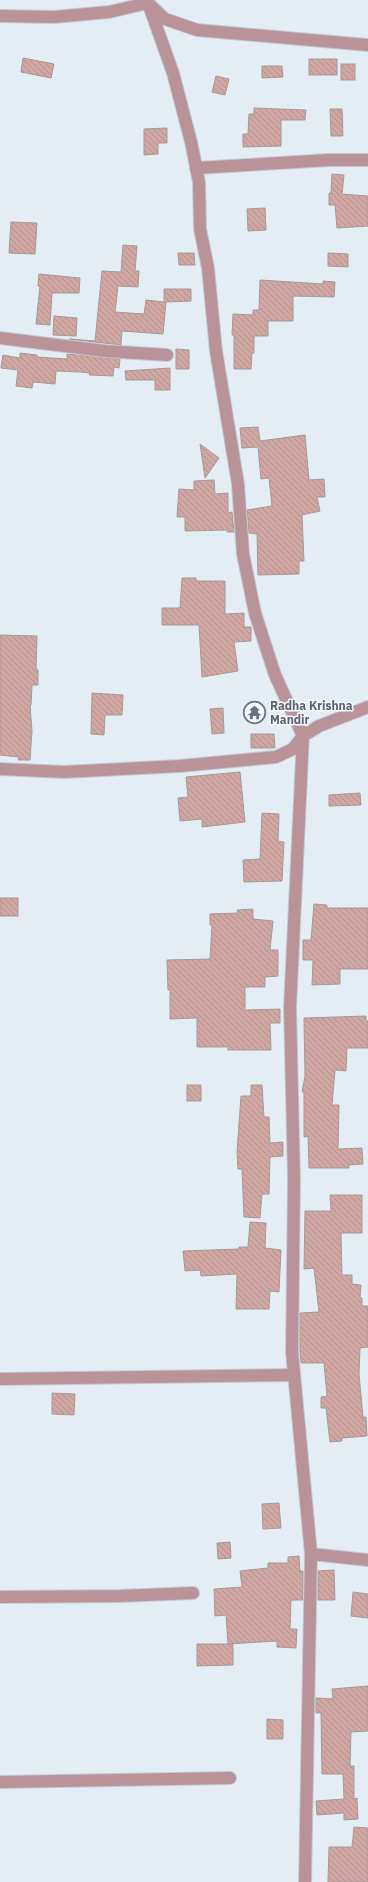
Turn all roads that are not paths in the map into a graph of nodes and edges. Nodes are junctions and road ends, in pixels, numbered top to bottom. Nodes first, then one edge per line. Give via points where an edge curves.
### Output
1 (148, 2) edge
2 (0, 16) edge
3 (368, 45) edge
4 (368, 160) edge
5 (196, 168) junction
6 (0, 338) edge
7 (167, 355) dead end
8 (368, 707) edge
9 (304, 736) junction
10 (0, 768) edge
11 (294, 1375) junction
12 (0, 1379) edge
13 (311, 1554) junction
14 (368, 1560) edge
15 (193, 1593) dead end
16 (0, 1597) edge
17 (230, 1778) dead end
18 (0, 1782) edge
19 (305, 1882) edge

1 - 2 street via 108,12 54,17
1 - 3 street via 165,19 197,30
1 - 5 street via 173,72
4 - 5 street
5 - 9 street via 199,182 200,229 208,268 216,351 238,484 242,554 255,613 275,676
6 - 7 street via 105,351
8 - 9 street via 319,726
9 - 10 street via 293,749 276,758 64,772
9 - 11 street via 290,1008 294,1179
11 - 12 street
11 - 13 street
13 - 14 street
13 - 19 street
15 - 16 street
17 - 18 street

